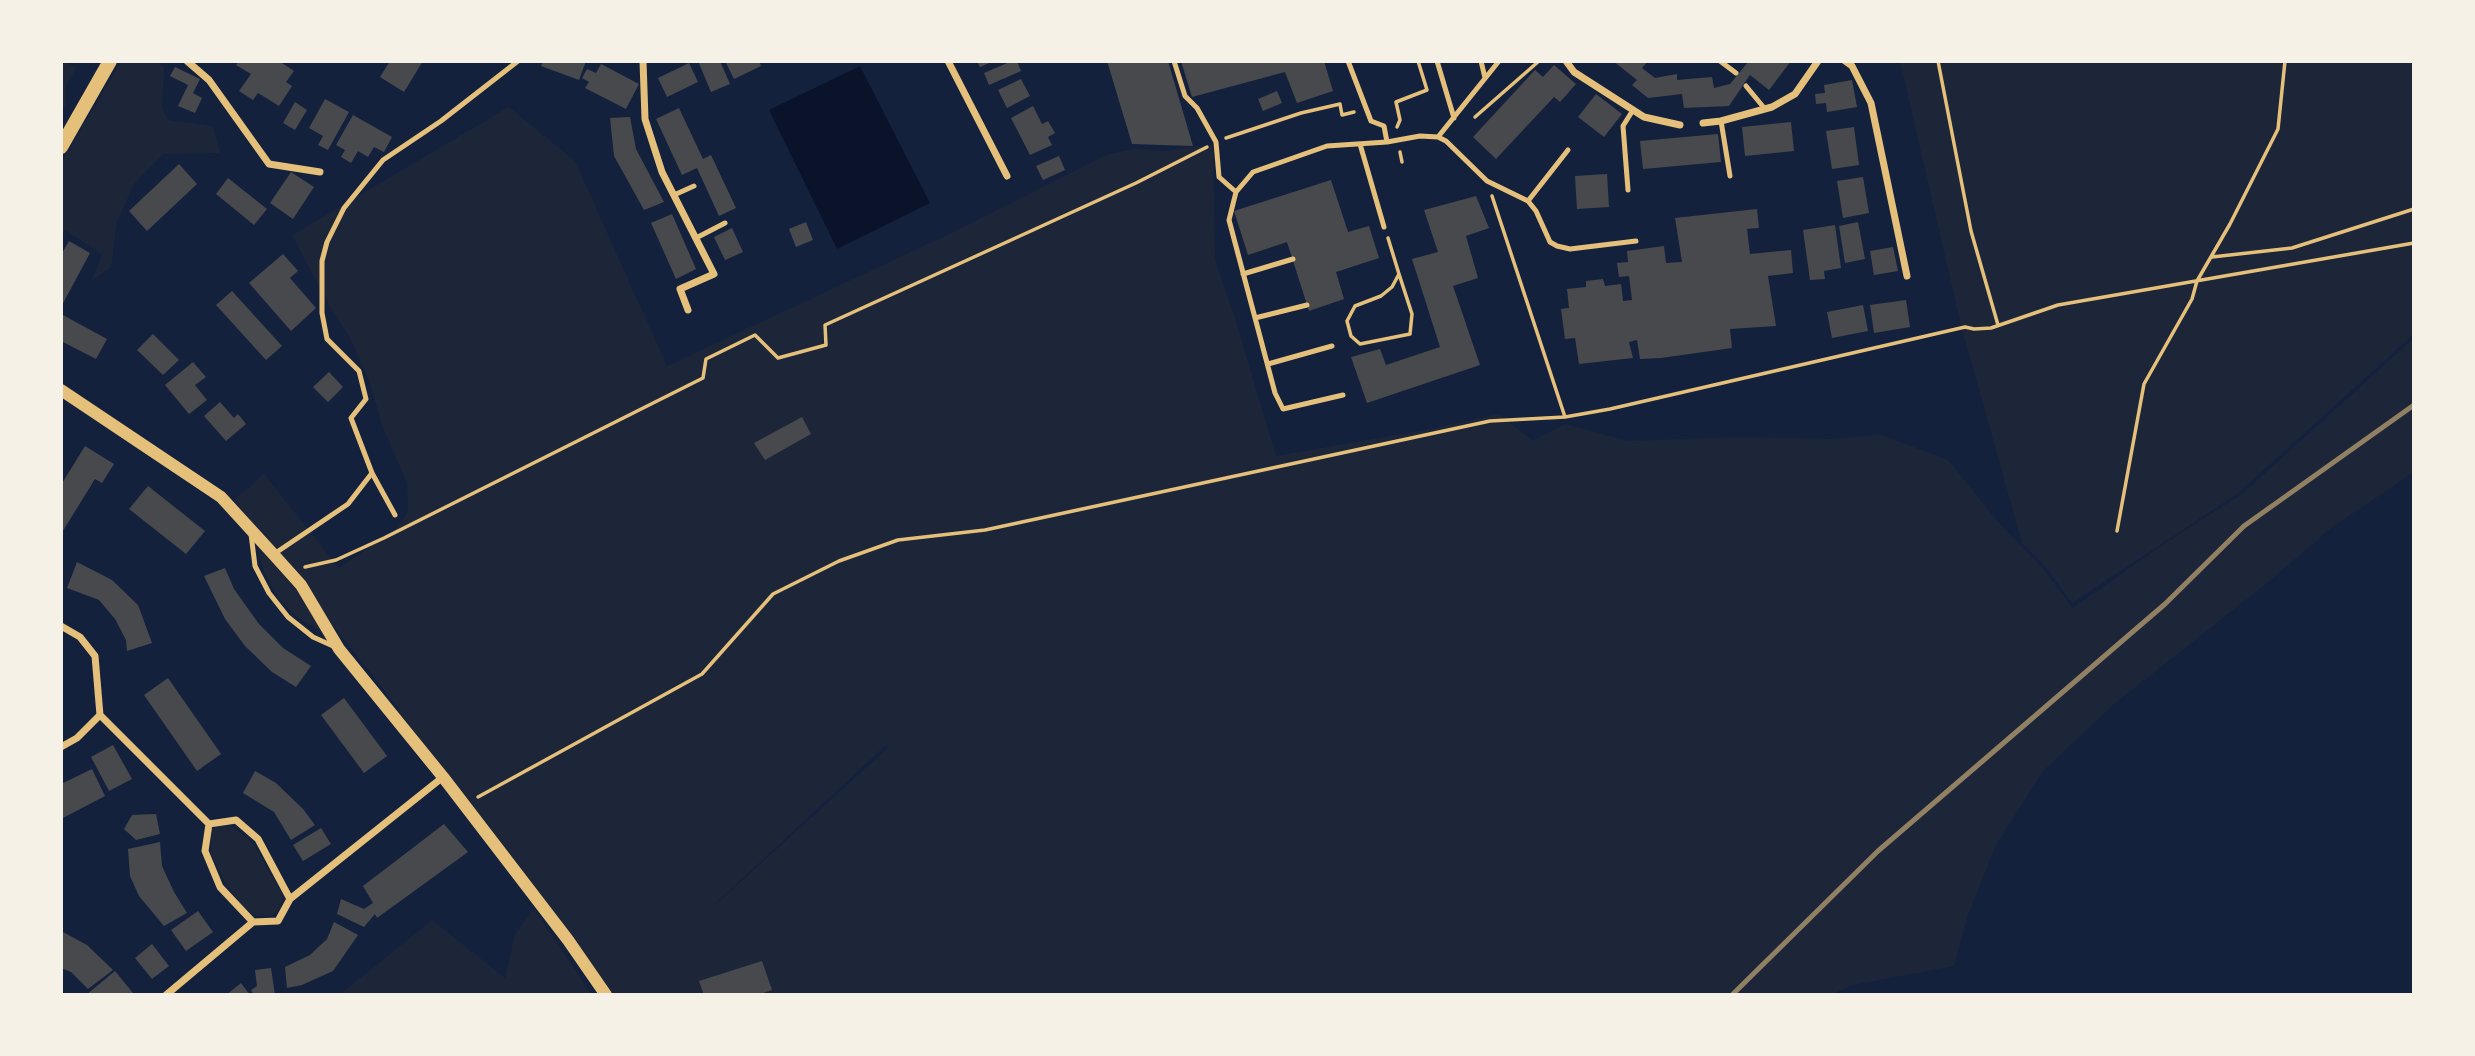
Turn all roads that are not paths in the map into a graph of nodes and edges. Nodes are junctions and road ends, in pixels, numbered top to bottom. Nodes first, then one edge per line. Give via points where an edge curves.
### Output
1 (110, 61) edge
2 (187, 61) edge
3 (518, 61) edge
4 (643, 61) edge
5 (948, 61) edge
6 (1174, 61) edge
7 (1348, 61) edge
8 (1437, 61) edge
9 (1481, 61) edge
10 (1499, 61) edge
11 (1566, 61) edge
12 (1720, 61) edge
13 (1818, 61) edge
14 (1844, 61) edge
15 (1735, 73) dead end
16 (1485, 78) junction
17 (1746, 86) dead end
18 (1765, 109) junction
19 (1633, 110) junction
20 (1454, 118) junction
21 (1721, 121) junction
22 (1703, 123) dead end
23 (1679, 125) dead end
24 (1438, 137) junction
25 (1387, 142) junction
26 (1360, 144) junction
27 (61, 147) edge
28 (1568, 150) dead end
29 (320, 173) dead end
30 (1007, 176) dead end
31 (1730, 176) dead end
32 (694, 186) dead end
33 (1628, 190) dead end
34 (1236, 192) junction
35 (674, 195) junction
36 (1528, 201) junction
37 (725, 223) dead end
38 (1384, 227) road end
39 (1546, 237) junction
40 (696, 238) junction
41 (1603, 238) dead end
42 (1636, 241) dead end
43 (1541, 243) dead end
44 (1604, 245) junction
45 (1293, 260) dead end
46 (1243, 274) junction
47 (1907, 276) dead end
48 (1307, 305) dead end
49 (688, 310) dead end
50 (1255, 318) junction
51 (1332, 346) dead end
52 (1268, 364) junction
53 (61, 390) edge
54 (1343, 395) dead end
55 (372, 473) junction
56 (395, 515) dead end
57 (250, 529) junction
58 (274, 555) junction
59 (61, 626) edge
60 (340, 649) junction
61 (100, 715) junction
62 (61, 747) edge
63 (443, 777) junction
64 (209, 824) junction
65 (290, 899) junction
66 (253, 922) junction
67 (166, 995) edge
68 (606, 995) edge

1 - 27 main road
2 - 29 street via 209,80 270,164
3 - 55 lane via 383,160 344,208 327,242 321,261 327,340 359,370 366,399 351,418
4 - 35 street via 645,119
5 - 30 street
6 - 34 lane via 1185,96 1216,142 1219,177
7 - 25 lane via 1371,121 1384,126
8 - 20 lane
9 - 16 lane
10 - 16 lane
11 - 19 street via 1574,72
12 - 15 lane
13 - 18 street via 1795,94
14 - 47 street via 1852,66 1871,103
16 - 20 lane
17 - 18 lane
18 - 21 street
19 - 23 street
19 - 33 lane via 1623,127
20 - 24 lane
21 - 22 street
21 - 31 lane
24 - 25 lane
24 - 36 lane via 1487,181
25 - 26 lane
26 - 34 lane via 1327,146 1277,163 1253,173
26 - 38 lane
28 - 36 lane
32 - 35 lane
34 - 46 lane via 1229,220
35 - 40 street
36 - 39 lane
37 - 40 lane
39 - 43 lane
39 - 44 lane via 1570,249
40 - 49 street via 714,274 680,289
41 - 44 lane
42 - 44 lane
45 - 46 lane
46 - 50 lane
48 - 50 lane
50 - 52 lane
51 - 52 lane
52 - 54 lane via 1283,409
53 - 57 street via 221,497
55 - 56 lane
55 - 58 lane via 348,505
57 - 58 street
57 - 60 lane via 256,566 269,593 288,617 313,637
58 - 60 street via 301,585
59 - 61 street via 80,637 95,656
60 - 63 street
61 - 62 street
61 - 64 street
63 - 65 street
63 - 68 street
64 - 65 street via 236,820 258,839
64 - 66 street via 205,851 220,887
65 - 66 street via 278,920
66 - 67 street

